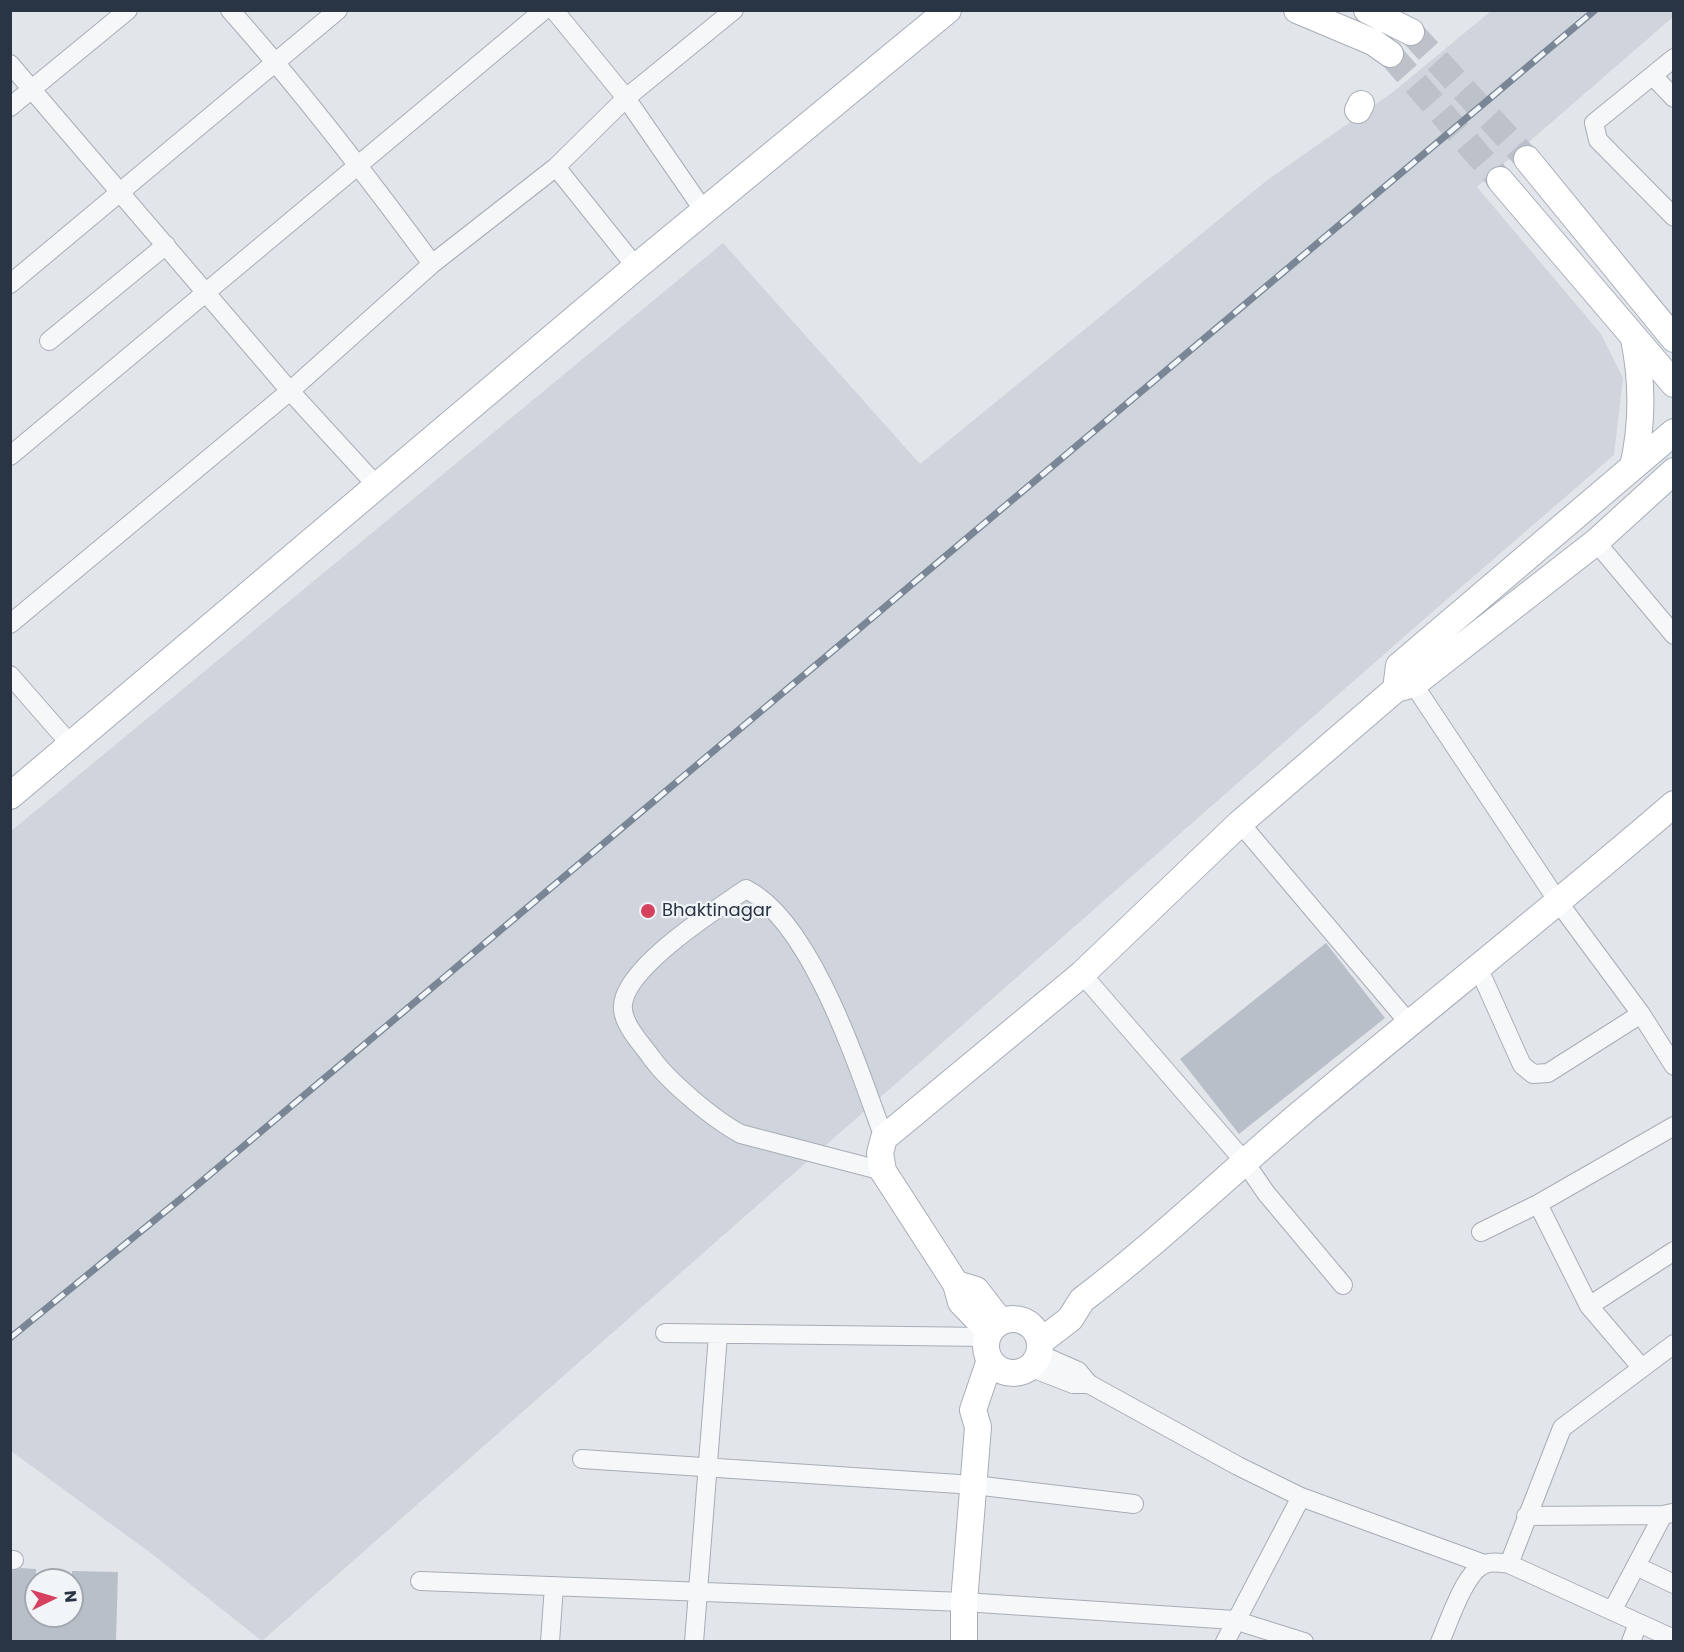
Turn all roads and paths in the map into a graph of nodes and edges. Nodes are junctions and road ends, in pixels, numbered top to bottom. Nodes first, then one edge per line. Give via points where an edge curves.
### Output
1 (128, 10) edge
2 (230, 10) edge
3 (338, 10) edge
4 (543, 10) edge
5 (554, 10) edge
6 (734, 10) edge
7 (948, 10) edge
8 (1297, 10) edge
9 (1367, 10) edge
10 (1411, 32) tunnel mouth
11 (1390, 54) tunnel mouth
12 (1674, 58) edge
13 (276, 63) junction
14 (10, 64) edge
15 (1653, 76) junction
16 (33, 89) junction
17 (626, 98) junction
18 (1674, 98) edge
19 (10, 107) edge
20 (1527, 159) tunnel mouth
21 (359, 166) junction
22 (556, 167) junction
23 (1500, 180) tunnel mouth
24 (120, 190) junction
25 (704, 211) junction
26 (1674, 217) edge
27 (166, 245) junction
28 (432, 264) junction
29 (636, 267) junction
30 (10, 284) edge
31 (205, 291) junction
32 (1670, 333) edge
33 (1634, 337) junction
34 (49, 342) dead end
35 (1674, 384) edge
36 (290, 391) junction
37 (1674, 432) edge
38 (10, 456) edge
39 (1633, 466) junction
40 (1674, 471) edge
41 (376, 486) junction
42 (1596, 542) junction
43 (10, 624) edge
44 (1674, 635) edge
45 (10, 675) edge
46 (1403, 680) junction
47 (71, 745) junction
48 (10, 796) edge
49 (1674, 804) edge
50 (1239, 823) junction
51 (1559, 903) junction
52 (1478, 967) junction
53 (1082, 974) junction
54 (1641, 1014) junction
55 (1409, 1023) junction
56 (1674, 1066) edge
57 (1674, 1126) edge
58 (884, 1138) junction
59 (1244, 1161) junction
60 (883, 1172) junction
61 (1538, 1204) junction
62 (1481, 1232) dead end
63 (1674, 1251) edge
64 (1343, 1285) dead end
65 (1589, 1306) junction
66 (664, 1332) dead end
67 (718, 1335) junction
68 (993, 1344) junction
69 (1674, 1344) edge
70 (1035, 1348) junction
71 (1641, 1367) junction
72 (582, 1459) dead end
73 (707, 1468) junction
74 (974, 1485) junction
75 (1301, 1497) junction
76 (1134, 1504) dead end
77 (1668, 1514) edge
78 (1526, 1516) junction
79 (1484, 1564) junction
80 (1509, 1564) junction
81 (1636, 1566) junction
82 (420, 1581) dead end
83 (1674, 1584) edge
84 (554, 1586) junction
85 (696, 1592) junction
86 (964, 1602) junction
87 (1612, 1611) junction
88 (1234, 1620) junction
89 (1638, 1623) junction
90 (1674, 1639) edge
91 (550, 1641) edge
92 (694, 1641) edge
93 (964, 1641) edge
94 (1225, 1641) edge
95 (1304, 1641) edge
96 (1440, 1641) edge
97 (1631, 1641) edge

1 - 16 street
2 - 13 street
3 - 13 street
4 - 21 street
5 - 17 street
6 - 17 street
7 - 25 street
8 - 11 street via 1373,42
9 - 10 street
12 - 15 street
13 - 21 street
13 - 24 street
14 - 16 street
15 - 18 street
15 - 26 street via 1593,123 1598,140
16 - 19 street
16 - 24 street
17 - 22 street
17 - 25 street
20 - 32 street
21 - 28 street
21 - 31 street
22 - 28 street
22 - 29 street
23 - 33 street
24 - 27 street
24 - 30 street
25 - 29 street
27 - 31 street
27 - 34 street
28 - 36 street
29 - 41 street
31 - 36 street
31 - 38 street
33 - 35 street
33 - 39 street via 1641,390 1640,434
36 - 41 street
36 - 43 street
37 - 39 street
39 - 46 street
40 - 42 street
41 - 47 street
42 - 44 street
42 - 46 street
45 - 47 street
46 - 50 street
46 - 51 street
47 - 48 street
49 - 51 street
50 - 53 street
50 - 55 street
51 - 52 street
51 - 54 street
52 - 54 street via 1522,1065 1533,1074 1548,1073
52 - 55 street
53 - 58 street
53 - 59 street
54 - 56 street
55 - 59 street
57 - 61 street
58 - 60 street via 880,1153
58 - 60 street via 838,1014 787,924 758,895 746,889 661,949 625,995 622,1008 626,1022 658,1066 724,1125 741,1134
59 - 64 street
59 - 70 street via 1082,1300 1060,1304
60 - 68 street via 956,1284 961,1302
61 - 62 street
61 - 65 street
63 - 65 street
65 - 71 street
66 - 67 street
67 - 68 street
67 - 73 street
68 - 70 street via 1016,1373
68 - 70 street via 1018,1319
68 - 74 street via 973,1410 978,1427
69 - 71 street
70 - 75 street via 1078,1371 1089,1384
71 - 78 street via 1562,1428
72 - 73 street
73 - 74 street
73 - 85 street
74 - 76 street
74 - 86 street
75 - 79 street
75 - 88 street
77 - 78 street
77 - 81 street
78 - 80 street
79 - 80 street
79 - 96 street via 1463,1590
80 - 87 street
81 - 83 street
81 - 87 street
82 - 84 street
84 - 85 street
84 - 91 street
85 - 86 street
85 - 92 street
86 - 88 street
86 - 93 street
87 - 89 street
88 - 94 street
88 - 95 street
89 - 90 street
89 - 97 street

